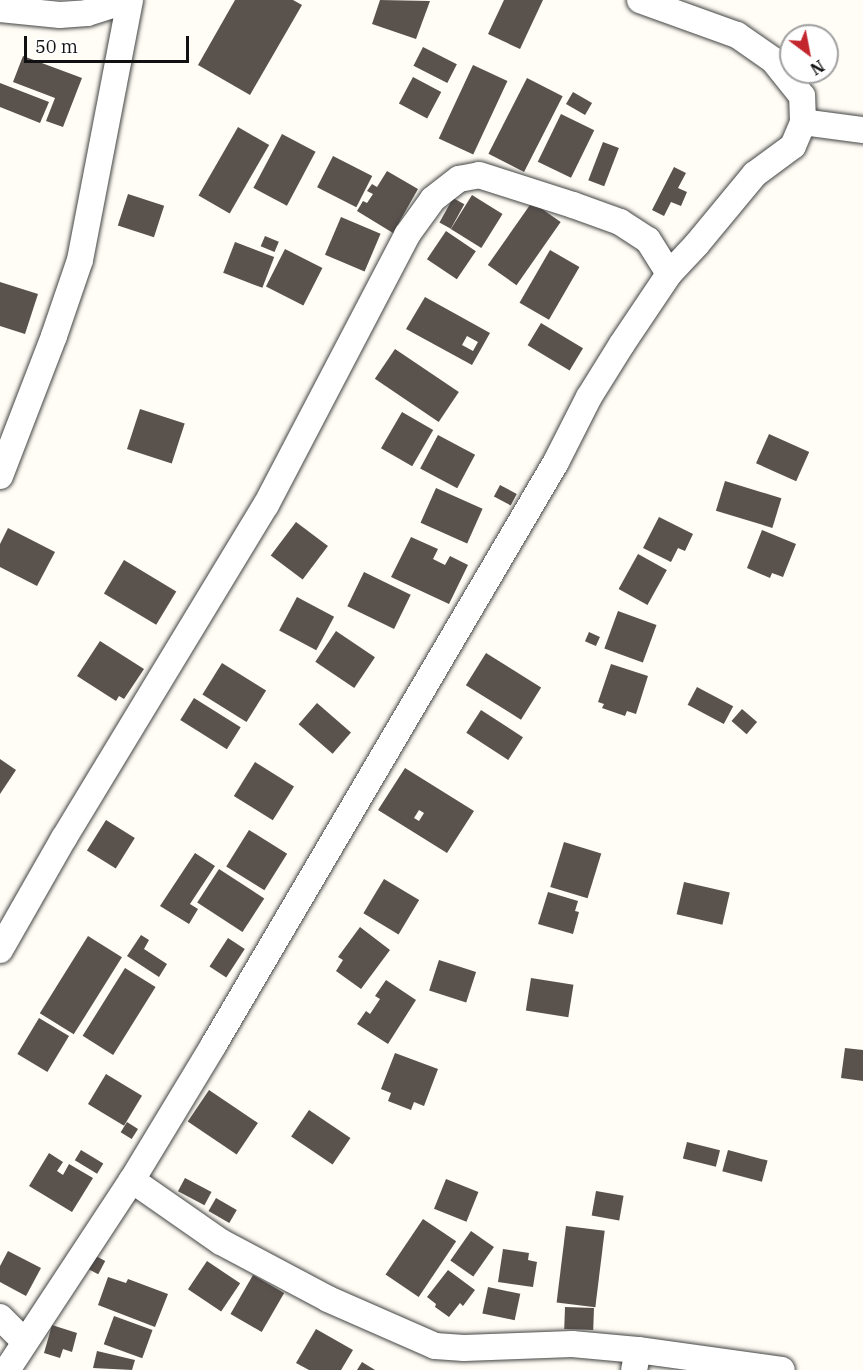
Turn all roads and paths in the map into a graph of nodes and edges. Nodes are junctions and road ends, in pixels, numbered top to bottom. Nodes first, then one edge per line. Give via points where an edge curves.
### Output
1 (129, 0) edge
2 (640, 0) edge
3 (0, 9) edge
4 (803, 122) junction
5 (863, 130) edge
6 (669, 274) junction
7 (0, 476) edge
8 (0, 950) edge
9 (132, 1180) junction
10 (0, 1317) edge
11 (25, 1342) junction
12 (636, 1360) edge
13 (7, 1370) edge
14 (782, 1370) edge

1 - 3 street via 87,14
1 - 7 street via 80,260
2 - 4 street via 737,35 773,60 802,96
4 - 5 street
4 - 6 street via 793,146 755,174
6 - 8 street via 648,240 620,222 479,175 459,179 433,199 407,235 266,505
6 - 9 street via 589,397 556,462
9 - 11 street
9 - 12 street via 221,1242 328,1299 435,1346 572,1344
10 - 11 street
11 - 13 street
12 - 14 street

